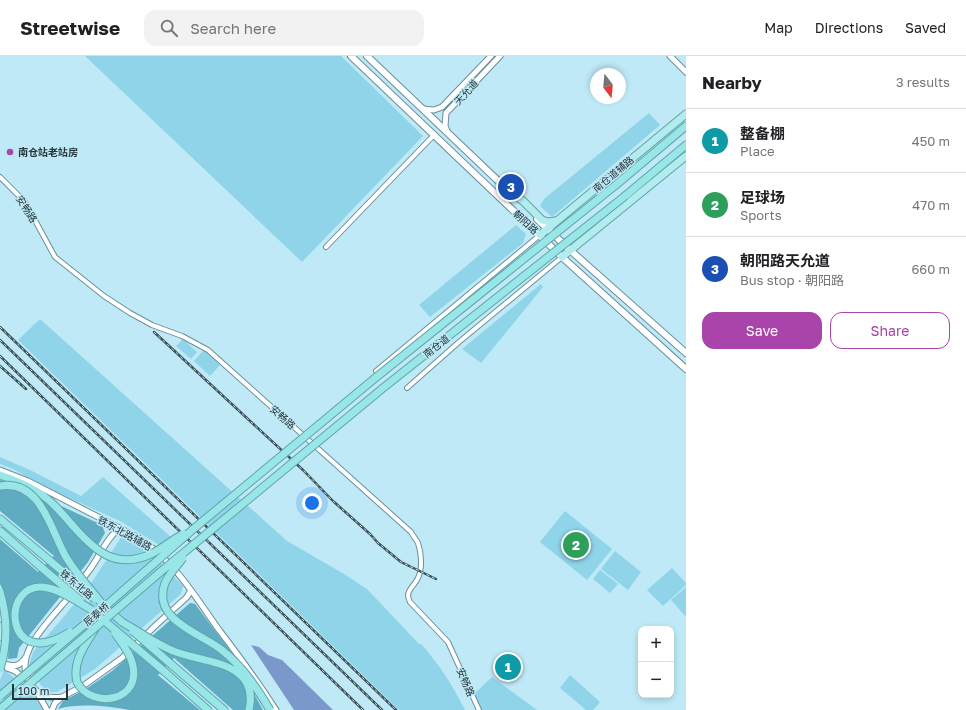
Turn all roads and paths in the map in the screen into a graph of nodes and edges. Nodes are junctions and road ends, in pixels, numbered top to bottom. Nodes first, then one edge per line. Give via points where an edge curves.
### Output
1 (351, 56) edge
2 (367, 56) edge
3 (491, 56) edge
4 (500, 56) edge
5 (670, 56) edge
6 (686, 72) edge
7 (423, 109) junction
8 (686, 114) edge
9 (686, 120) edge
10 (686, 126) edge
11 (447, 132) junction
12 (677, 134) junction
13 (434, 135) junction
14 (685, 147) edge
15 (686, 156) edge
16 (0, 177) edge
17 (510, 192) junction
18 (559, 219) junction
19 (547, 229) junction
20 (540, 235) junction
21 (326, 247) dead end
22 (570, 250) junction
23 (562, 257) junction
24 (686, 353) edge
25 (686, 369) edge
26 (376, 371) dead end
27 (407, 388) dead end
28 (0, 470) edge
29 (0, 475) edge
30 (0, 486) edge
31 (0, 519) edge
32 (120, 528) junction
33 (0, 531) edge
34 (191, 531) junction
35 (189, 550) junction
36 (191, 590) junction
37 (0, 592) edge
38 (102, 604) junction
39 (92, 610) junction
40 (92, 618) junction
41 (122, 622) junction
42 (0, 626) edge
43 (110, 626) junction
44 (96, 628) junction
45 (0, 637) edge
46 (27, 656) junction
47 (0, 664) edge
48 (0, 669) edge
49 (27, 680) junction
50 (38, 693) junction
51 (0, 696) edge
52 (62, 697) junction
53 (0, 709) edge
54 (47, 710) edge
55 (52, 710) edge
56 (208, 710) edge
57 (224, 710) edge
58 (249, 710) edge
59 (270, 710) edge
60 (276, 710) edge
61 (479, 710) edge

1 - 13 main road, 朝阳路
2 - 7 main road, 朝阳路
3 - 7 street, 天允道 via 442,107 434,110
4 - 11 street, 天允道 via 446,113
5 - 6 street
7 - 11 main road, 朝阳路
8 - 18 main road, 南仓道辅路
9 - 12 highway
10 - 12 highway, 南仓道
11 - 17 main road, 朝阳路
12 - 34 highway, 南仓道, bridge
13 - 20 main road, 朝阳路
13 - 21 street
14 - 35 highway, 南仓道, bridge via 383,388
15 - 22 main road
16 - 61 street, 安畅路 via 25,202 55,257 123,309 208,350 411,532 418,543 421,560 419,577 408,592 408,598 448,642
17 - 18 main road via 546,222
17 - 19 main road, 朝阳路
18 - 19 main road, 南仓道辅路
19 - 20 main road, 南仓道辅路
19 - 22 main road, 朝阳路
20 - 23 main road, 朝阳路
20 - 26 street
22 - 23 main road
22 - 24 main road, 朝阳路
23 - 25 main road, 朝阳路
23 - 27 street
28 - 32 street, 铁东北路辅路 via 28,481
29 - 34 highway, bridge via 39,492 56,506 90,545 113,558 145,556
30 - 38 highway, bridge via 18,487 38,502 65,556
31 - 38 highway, 铁东北路, bridge
32 - 36 street, 铁东北路辅路 via 153,547 180,574
32 - 46 street via 114,532 95,563 34,640
33 - 39 highway, 铁东北路, bridge
34 - 40 highway, 辰泰桥, bridge
35 - 44 highway, 辰泰桥, bridge
35 - 59 highway, bridge via 165,584 166,609 175,620 216,645 233,660
36 - 52 street via 187,597 122,658 83,686
36 - 60 street, 铁东北路辅路
37 - 48 highway, bridge via 7,633
38 - 41 highway, 铁东北路, bridge
39 - 40 highway, bridge via 58,591 36,587 19,595 11,617 13,627 24,639 45,643 64,636
39 - 43 highway, 铁东北路, bridge
40 - 51 highway, 辰泰桥, bridge
41 - 57 highway, 铁东北路, bridge
41 - 58 highway, bridge via 170,650 237,672 248,687
42 - 45 main road
43 - 44 highway, bridge via 129,654 134,674 131,688 126,695 116,702 106,704 98,703 84,695 76,679 78,657
43 - 56 highway, 铁东北路, bridge
44 - 53 highway, 辰泰桥, bridge
46 - 47 street via 20,665
46 - 49 street
47 - 49 street
49 - 50 street
50 - 52 street via 49,698
50 - 54 street
52 - 55 street

